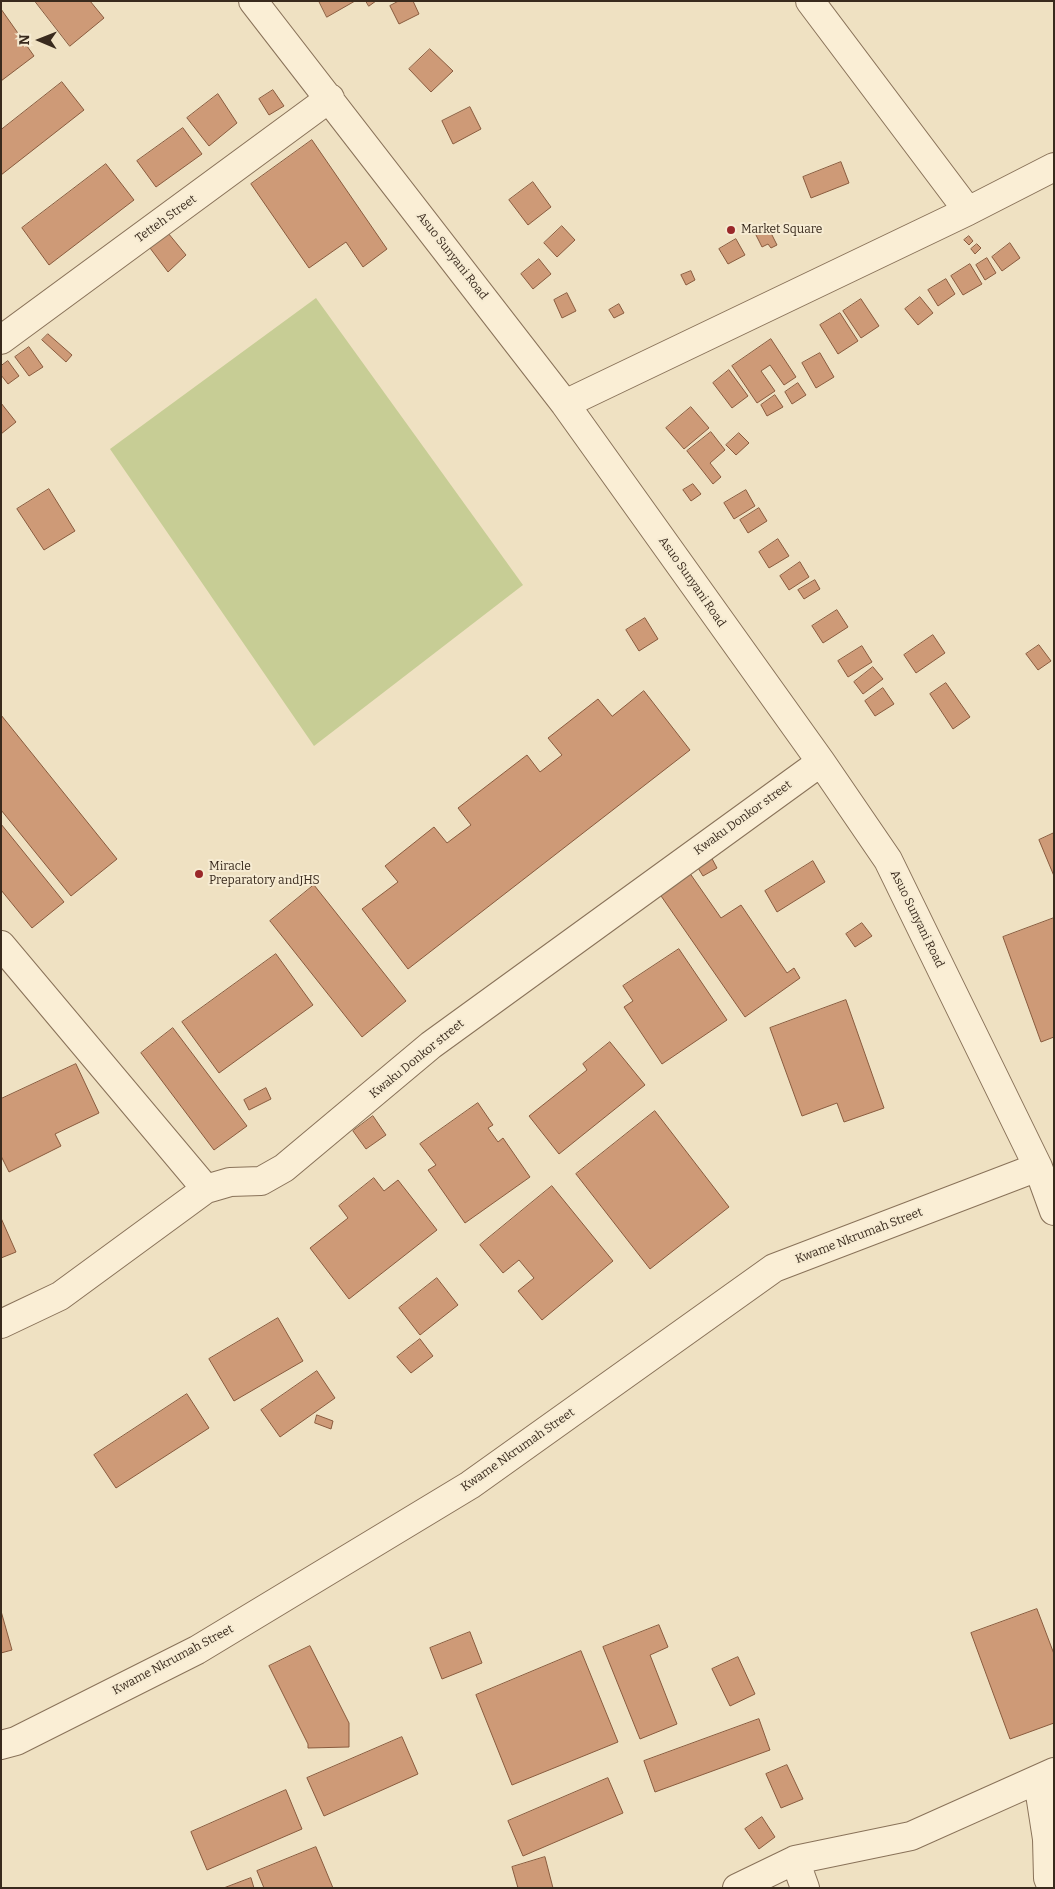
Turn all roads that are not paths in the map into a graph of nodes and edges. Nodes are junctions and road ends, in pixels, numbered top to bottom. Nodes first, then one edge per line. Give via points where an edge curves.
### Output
1 (253, 1) edge
2 (810, 1) edge
3 (330, 98) junction
4 (1054, 167) edge
5 (968, 211) junction
6 (1, 340) edge
7 (566, 404) junction
8 (821, 762) junction
9 (1, 945) edge
10 (1038, 1167) junction
11 (206, 1189) junction
12 (1054, 1211) edge
13 (1, 1324) edge
14 (1, 1745) edge
15 (1046, 1776) edge
16 (795, 1860) junction
17 (737, 1888) edge
18 (806, 1888) edge
19 (1052, 1888) edge

1 - 3 street, Asuo Sunyani Road
2 - 5 street
3 - 6 street, Tetteh Street
3 - 7 street, Asuo Sunyani Road
4 - 5 street
5 - 7 street
7 - 8 street, Asuo Sunyani Road
8 - 10 street, Asuo Sunyani Road via 888,860
8 - 11 street, Kwaku Donkor street via 431,1045 284,1168 261,1181 230,1182
9 - 11 street
10 - 12 street, Asuo Sunyani Road
10 - 14 street, Kwame Nkrumah Street via 774,1268 470,1485 196,1650 16,1741
11 - 13 street, Kwaku Donkor street via 60,1296
15 - 16 street via 911,1836
15 - 19 street via 1048,1878
16 - 17 street
16 - 18 street

